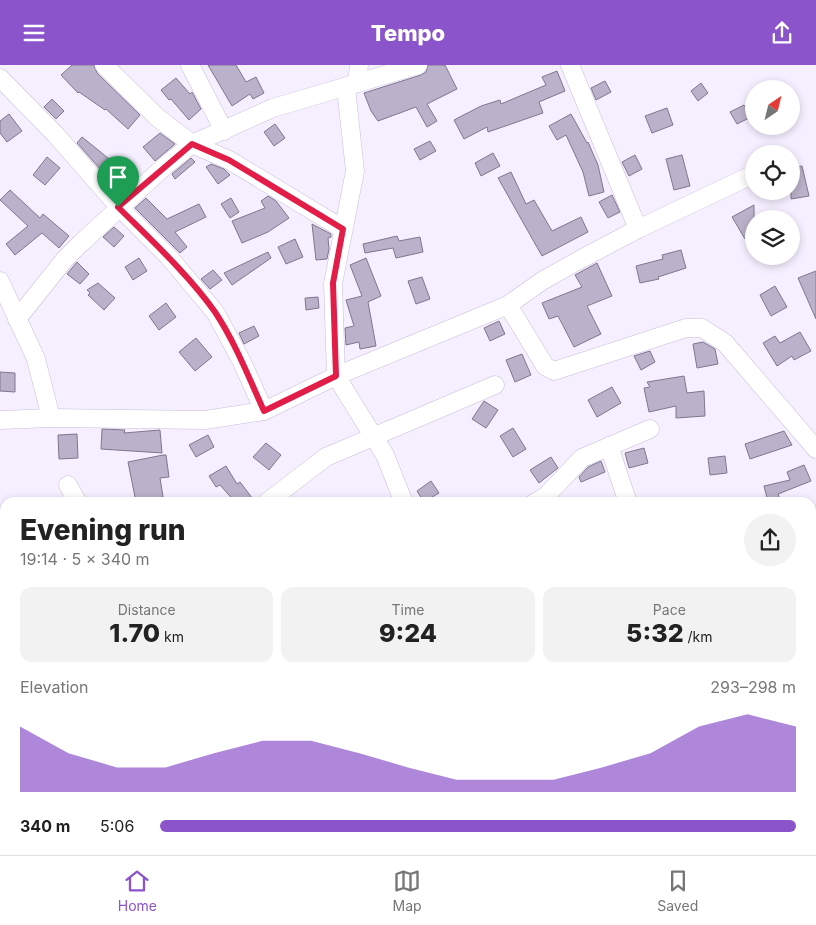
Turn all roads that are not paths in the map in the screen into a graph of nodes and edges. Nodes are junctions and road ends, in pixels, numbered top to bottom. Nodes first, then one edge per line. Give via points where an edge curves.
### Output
1 (104, 65) edge
2 (190, 65) edge
3 (359, 65) edge
4 (418, 65) edge
5 (570, 65) edge
6 (0, 78) edge
7 (351, 85) junction
8 (224, 131) junction
9 (192, 144) junction
10 (745, 178) edge
11 (118, 207) junction
12 (343, 229) junction
13 (638, 229) junction
14 (0, 281) edge
15 (508, 305) junction
16 (17, 319) junction
17 (336, 376) junction
18 (495, 385) dead end
19 (264, 411) junction
20 (51, 418) junction
21 (0, 420) edge
22 (650, 429) dead end
23 (373, 436) junction
24 (609, 446) junction
25 (816, 449) edge
26 (68, 485) dead end
27 (75, 497) edge
28 (274, 497) edge
29 (402, 497) edge
30 (544, 497) edge
31 (626, 497) edge

1 - 9 street via 158,118
2 - 8 street
3 - 7 street
4 - 7 street
5 - 13 street
6 - 11 street via 55,134
7 - 8 street via 273,108
7 - 12 street via 355,171
8 - 9 street
9 - 11 street
9 - 12 street via 229,160
10 - 13 street
11 - 16 street via 65,259
11 - 19 street via 168,256 215,312
12 - 17 street via 333,283
13 - 15 street via 542,281
14 - 16 street
15 - 17 street
15 - 25 street via 545,366 554,371 686,328 702,328 725,343
16 - 20 street via 36,359
17 - 19 street
17 - 23 street
18 - 23 street
19 - 20 street via 205,420
20 - 21 street
22 - 24 street
23 - 28 street via 326,457
23 - 29 street via 385,455
24 - 30 street via 582,457
24 - 31 street
26 - 27 street

